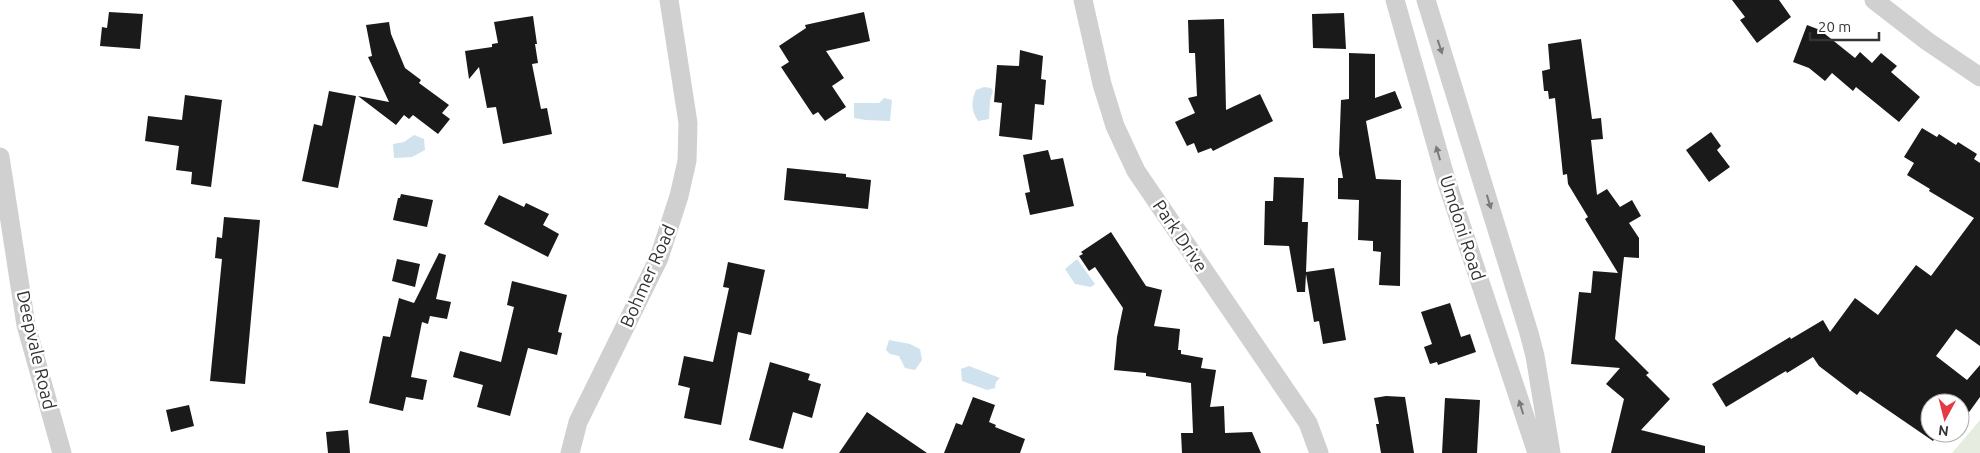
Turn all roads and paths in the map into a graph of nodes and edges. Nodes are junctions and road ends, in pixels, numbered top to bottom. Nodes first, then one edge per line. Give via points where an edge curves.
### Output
1 (669, 0) edge
2 (1083, 0) edge
3 (1395, 0) edge
4 (1426, 0) edge
5 (1874, 0) edge
6 (1980, 77) edge
7 (0, 157) edge
8 (62, 453) edge
9 (570, 453) edge
10 (1319, 453) edge
11 (1537, 453) edge
12 (1551, 453) edge

1 - 9 street, Bohmer Road via 688,124 687,160 659,258 578,422
2 - 10 street, Park Drive via 1107,101 1136,171 1308,423
11 -> 3 street, Umdoni Road via 1447,183
4 -> 12 street, Umdoni Road via 1529,333
5 - 6 street
7 - 8 street, Deepvale Road via 26,326

